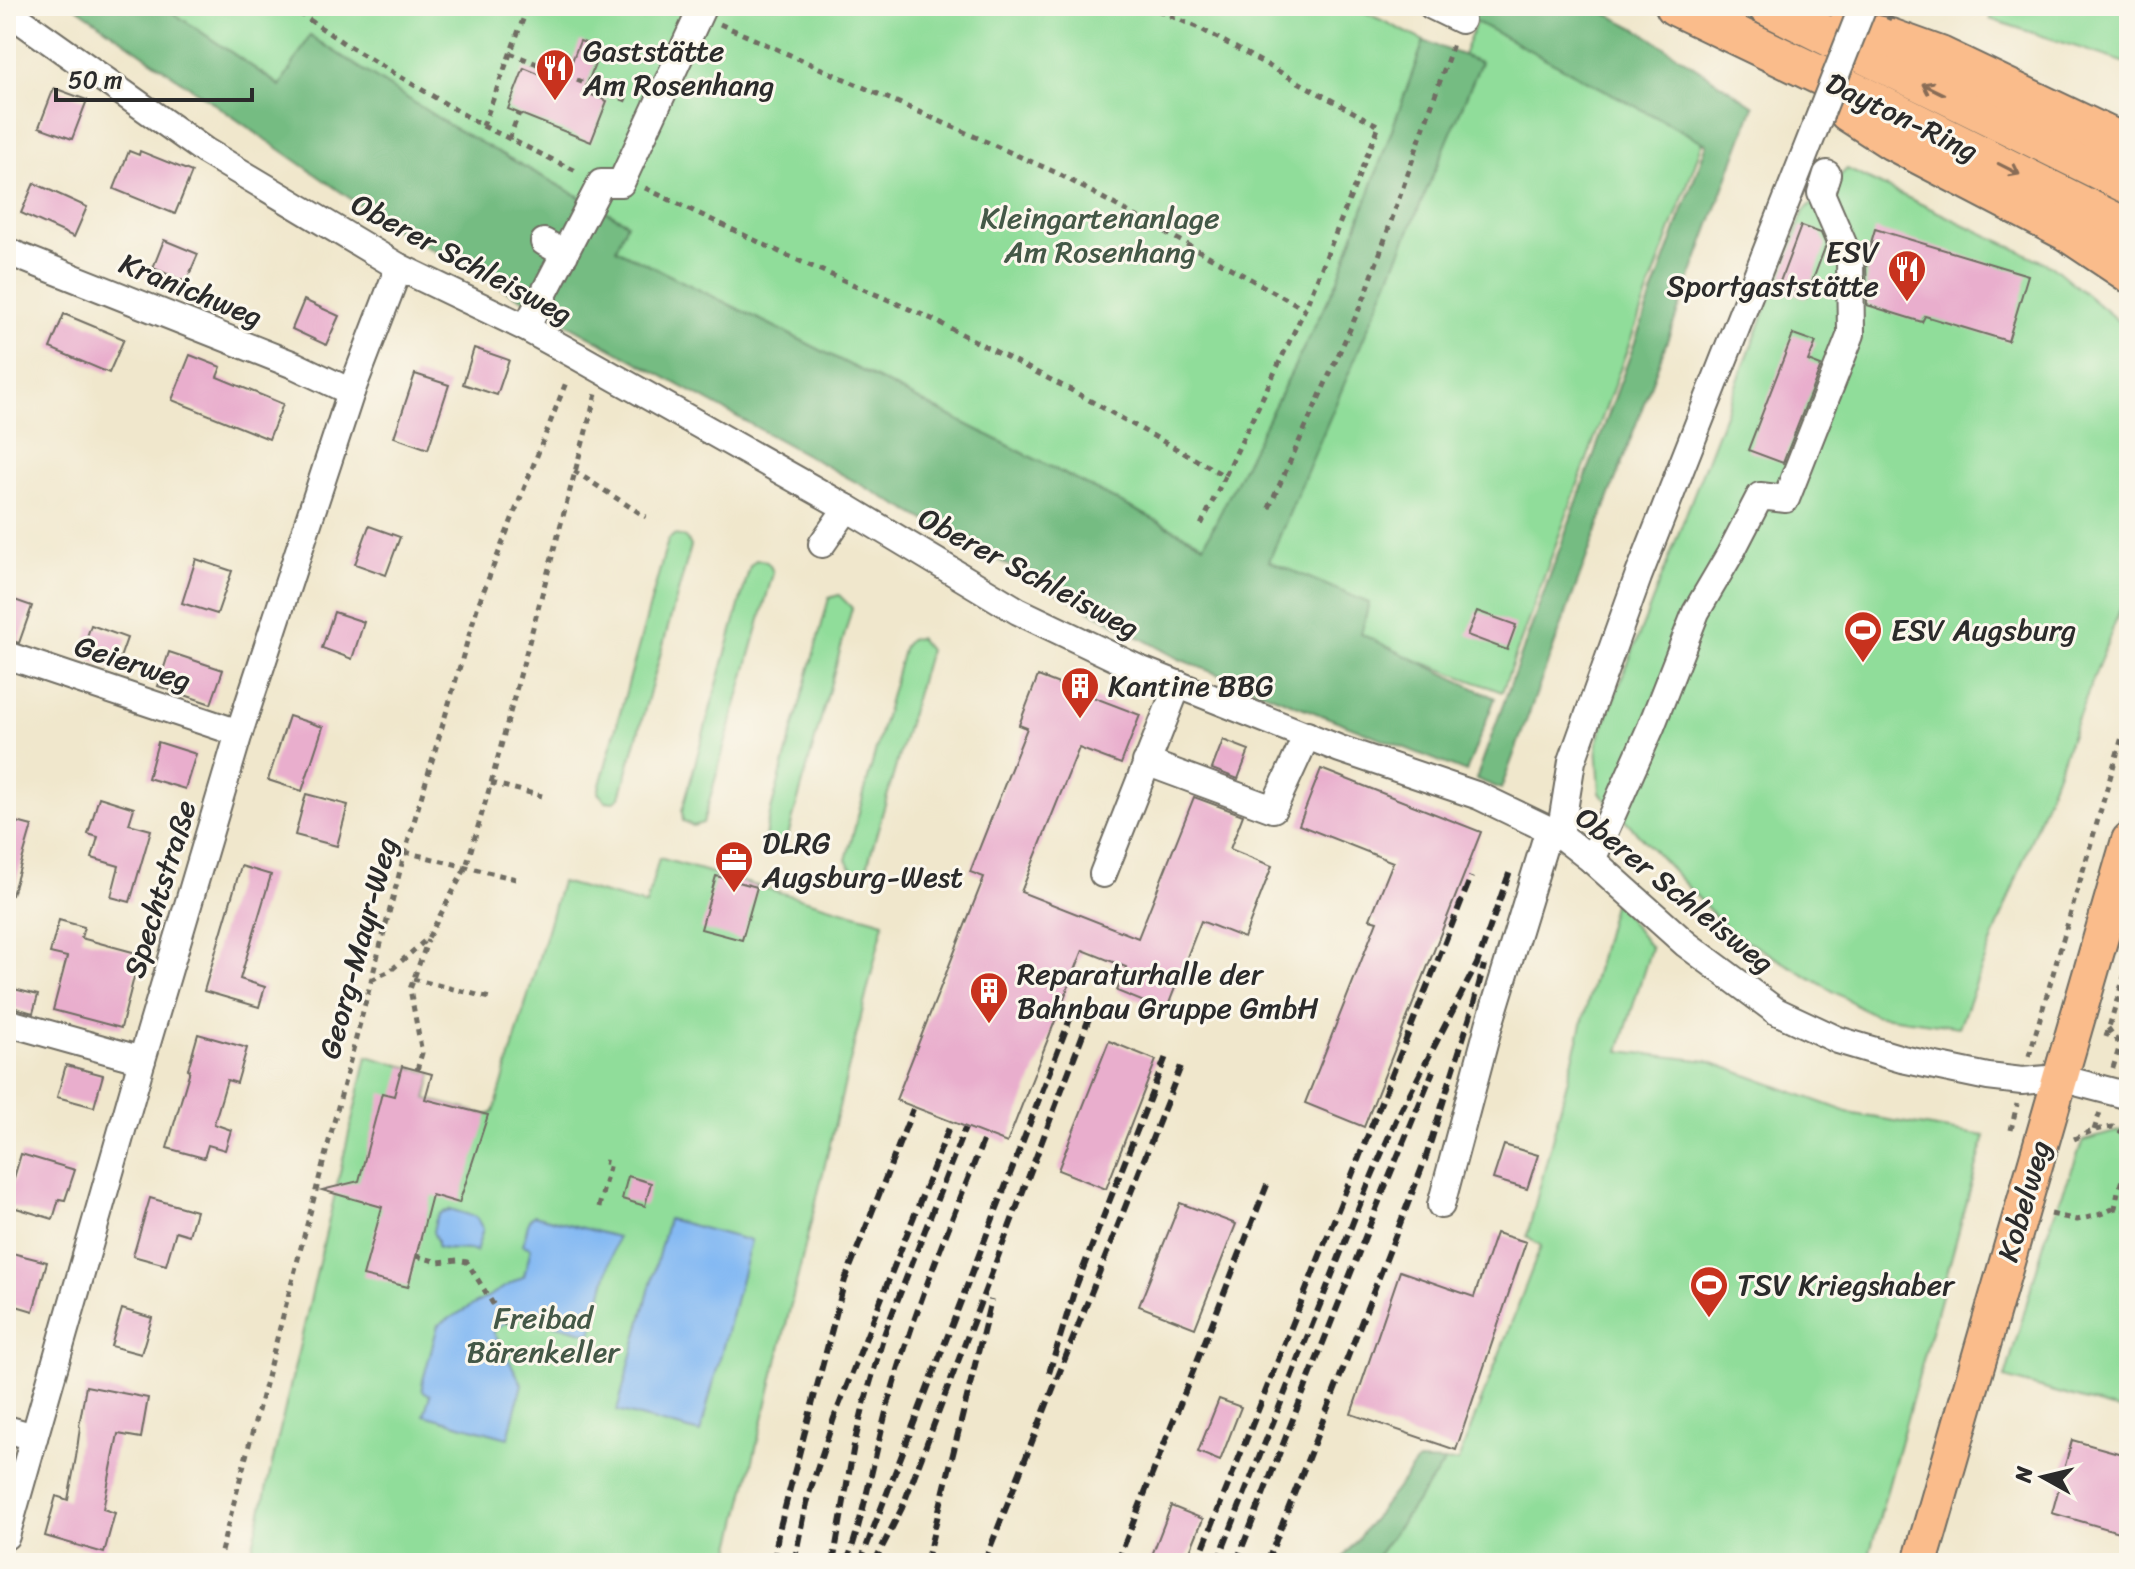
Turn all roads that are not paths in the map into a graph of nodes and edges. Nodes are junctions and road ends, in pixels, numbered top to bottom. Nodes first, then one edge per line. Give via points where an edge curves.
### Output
1 (1432, 6) edge
2 (1675, 6) edge
3 (1863, 6) edge
4 (1774, 9) edge
5 (6, 10) edge
6 (701, 10) edge
7 (1461, 20) road end
8 (1781, 58) junction
9 (2129, 146) edge
10 (1827, 174) dead end
11 (2129, 185) edge
12 (2129, 229) edge
13 (6, 251) edge
14 (399, 267) junction
15 (2129, 273) edge
16 (526, 328) junction
17 (351, 392) junction
18 (847, 508) junction
19 (822, 544) dead end
20 (6, 655) edge
21 (1178, 684) junction
22 (239, 733) junction
23 (1307, 735) junction
24 (1146, 762) junction
25 (1554, 832) junction
26 (2129, 840) edge
27 (1592, 860) junction
28 (1103, 874) dead end
29 (6, 1022) edge
30 (142, 1060) junction
31 (2060, 1078) junction
32 (2129, 1096) edge
33 (1441, 1205) dead end
34 (6, 1429) edge
35 (34, 1437) junction
36 (6, 1536) edge
37 (1920, 1563) edge

1 - 7 street
2 - 8 highway, Dayton-Ring
3 - 25 street, bridge via 1638,577 1572,761
4 - 9 highway via 1940,56
11 -> 4 highway, Dayton-Ring
5 - 14 street, Oberer Schleisweg via 205,151
6 - 16 street via 654,112 611,183 554,248
8 -> 12 highway, Dayton-Ring
8 - 15 highway via 1893,141 2066,231
10 - 27 street via 1821,193 1850,260 1851,334 1786,499 1760,496 1696,612
13 - 17 street, Kranichweg
14 - 16 street, Oberer Schleisweg
14 - 17 street, Spechtstraße
16 - 18 street, Oberer Schleisweg
17 - 22 street, Spechtstraße
18 - 19 street
18 - 21 street, Oberer Schleisweg via 1018,611
20 - 22 street, Geierweg
21 - 23 street, Oberer Schleisweg
21 - 24 street
22 - 30 street, Spechtstraße
23 - 24 street via 1273,809
23 - 25 street, Oberer Schleisweg via 1479,796
24 - 28 street
25 - 27 street, Oberer Schleisweg
25 - 33 street via 1489,1025
26 - 31 main road, Kobelweg
27 - 31 street, Oberer Schleisweg via 1686,944 1776,1011 1838,1040 1988,1077
29 - 30 street
30 - 35 street, Spechtstraße
31 - 32 street, Oberer Schleisweg
31 - 37 main road, Kobelweg
34 - 35 street
35 - 36 street, Spechtstraße

